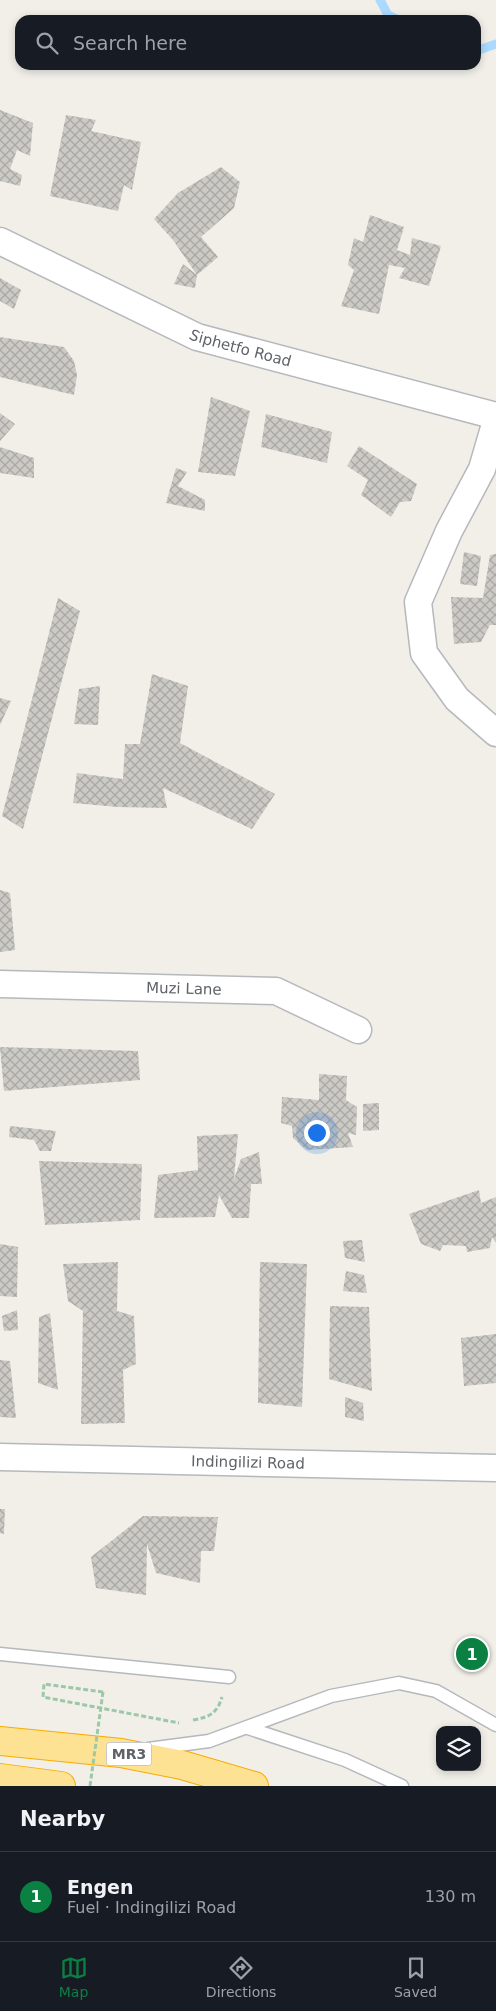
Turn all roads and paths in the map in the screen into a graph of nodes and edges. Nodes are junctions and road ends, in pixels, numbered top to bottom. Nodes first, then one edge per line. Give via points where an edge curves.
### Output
1 (0, 242) edge
2 (496, 416) edge
3 (496, 422) edge
4 (496, 733) edge
5 (0, 984) edge
6 (358, 1030) dead end
7 (0, 1457) edge
8 (496, 1468) edge
9 (0, 1654) edge
10 (229, 1677) joint
11 (496, 1725) edge
12 (248, 1728) junction
13 (0, 1741) edge
14 (121, 1753) junction
15 (0, 1778) edge
16 (61, 1786) edge
17 (90, 1786) edge
18 (254, 1786) edge
19 (402, 1786) edge

1 - 2 street, Siphetfo Road via 197,337
3 - 4 street via 482,469 449,531 418,602 424,653 457,699
5 - 6 street, Muzi Lane via 276,991
7 - 8 street, Indingilizi Road
9 - 10 lane
10 - 17 path, bridge via 219,1709 205,1718 180,1723 43,1697 44,1684 104,1692
11 - 12 lane via 436,1691 399,1683 331,1696
12 - 14 lane via 209,1741
12 - 19 lane via 345,1760
13 - 14 highway, MR3
14 - 18 highway, MR3 via 182,1764
15 - 16 highway

